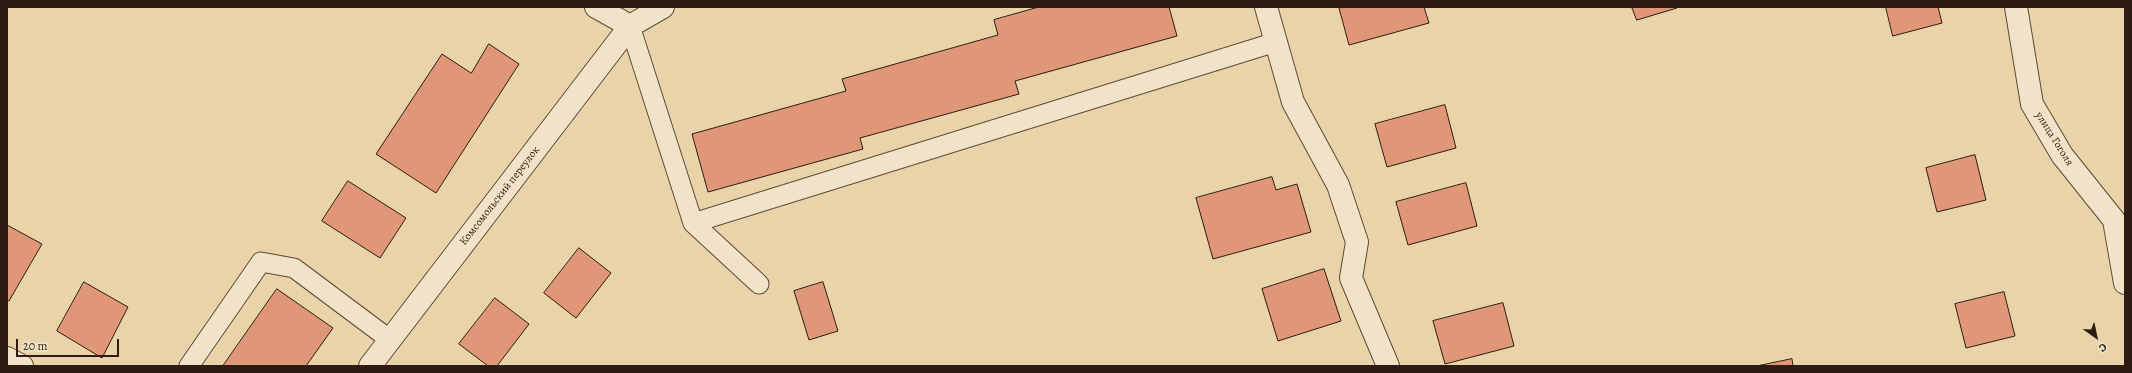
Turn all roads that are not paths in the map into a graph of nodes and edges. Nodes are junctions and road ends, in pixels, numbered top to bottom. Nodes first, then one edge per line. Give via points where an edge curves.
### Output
1 (596, 7) edge
2 (663, 7) edge
3 (1266, 7) edge
4 (2016, 7) edge
5 (630, 26) junction
6 (1276, 42) junction
7 (693, 224) junction
8 (2125, 282) edge
9 (759, 284) dead end
10 (389, 339) junction
11 (7, 358) edge
12 (22, 366) edge
13 (189, 366) edge
14 (370, 366) edge
15 (1388, 366) edge

1 - 5 street
2 - 5 street
3 - 6 street
4 - 8 street, улица Гоголя via 2032,104 2062,155 2114,220
5 - 7 lane
5 - 10 street, Комсомольский переулок
6 - 7 lane
6 - 15 street via 1293,102 1338,185 1357,242 1351,278
7 - 9 lane
10 - 13 lane via 294,268 261,262
10 - 14 street, Комсомольский переулок
11 - 12 street

